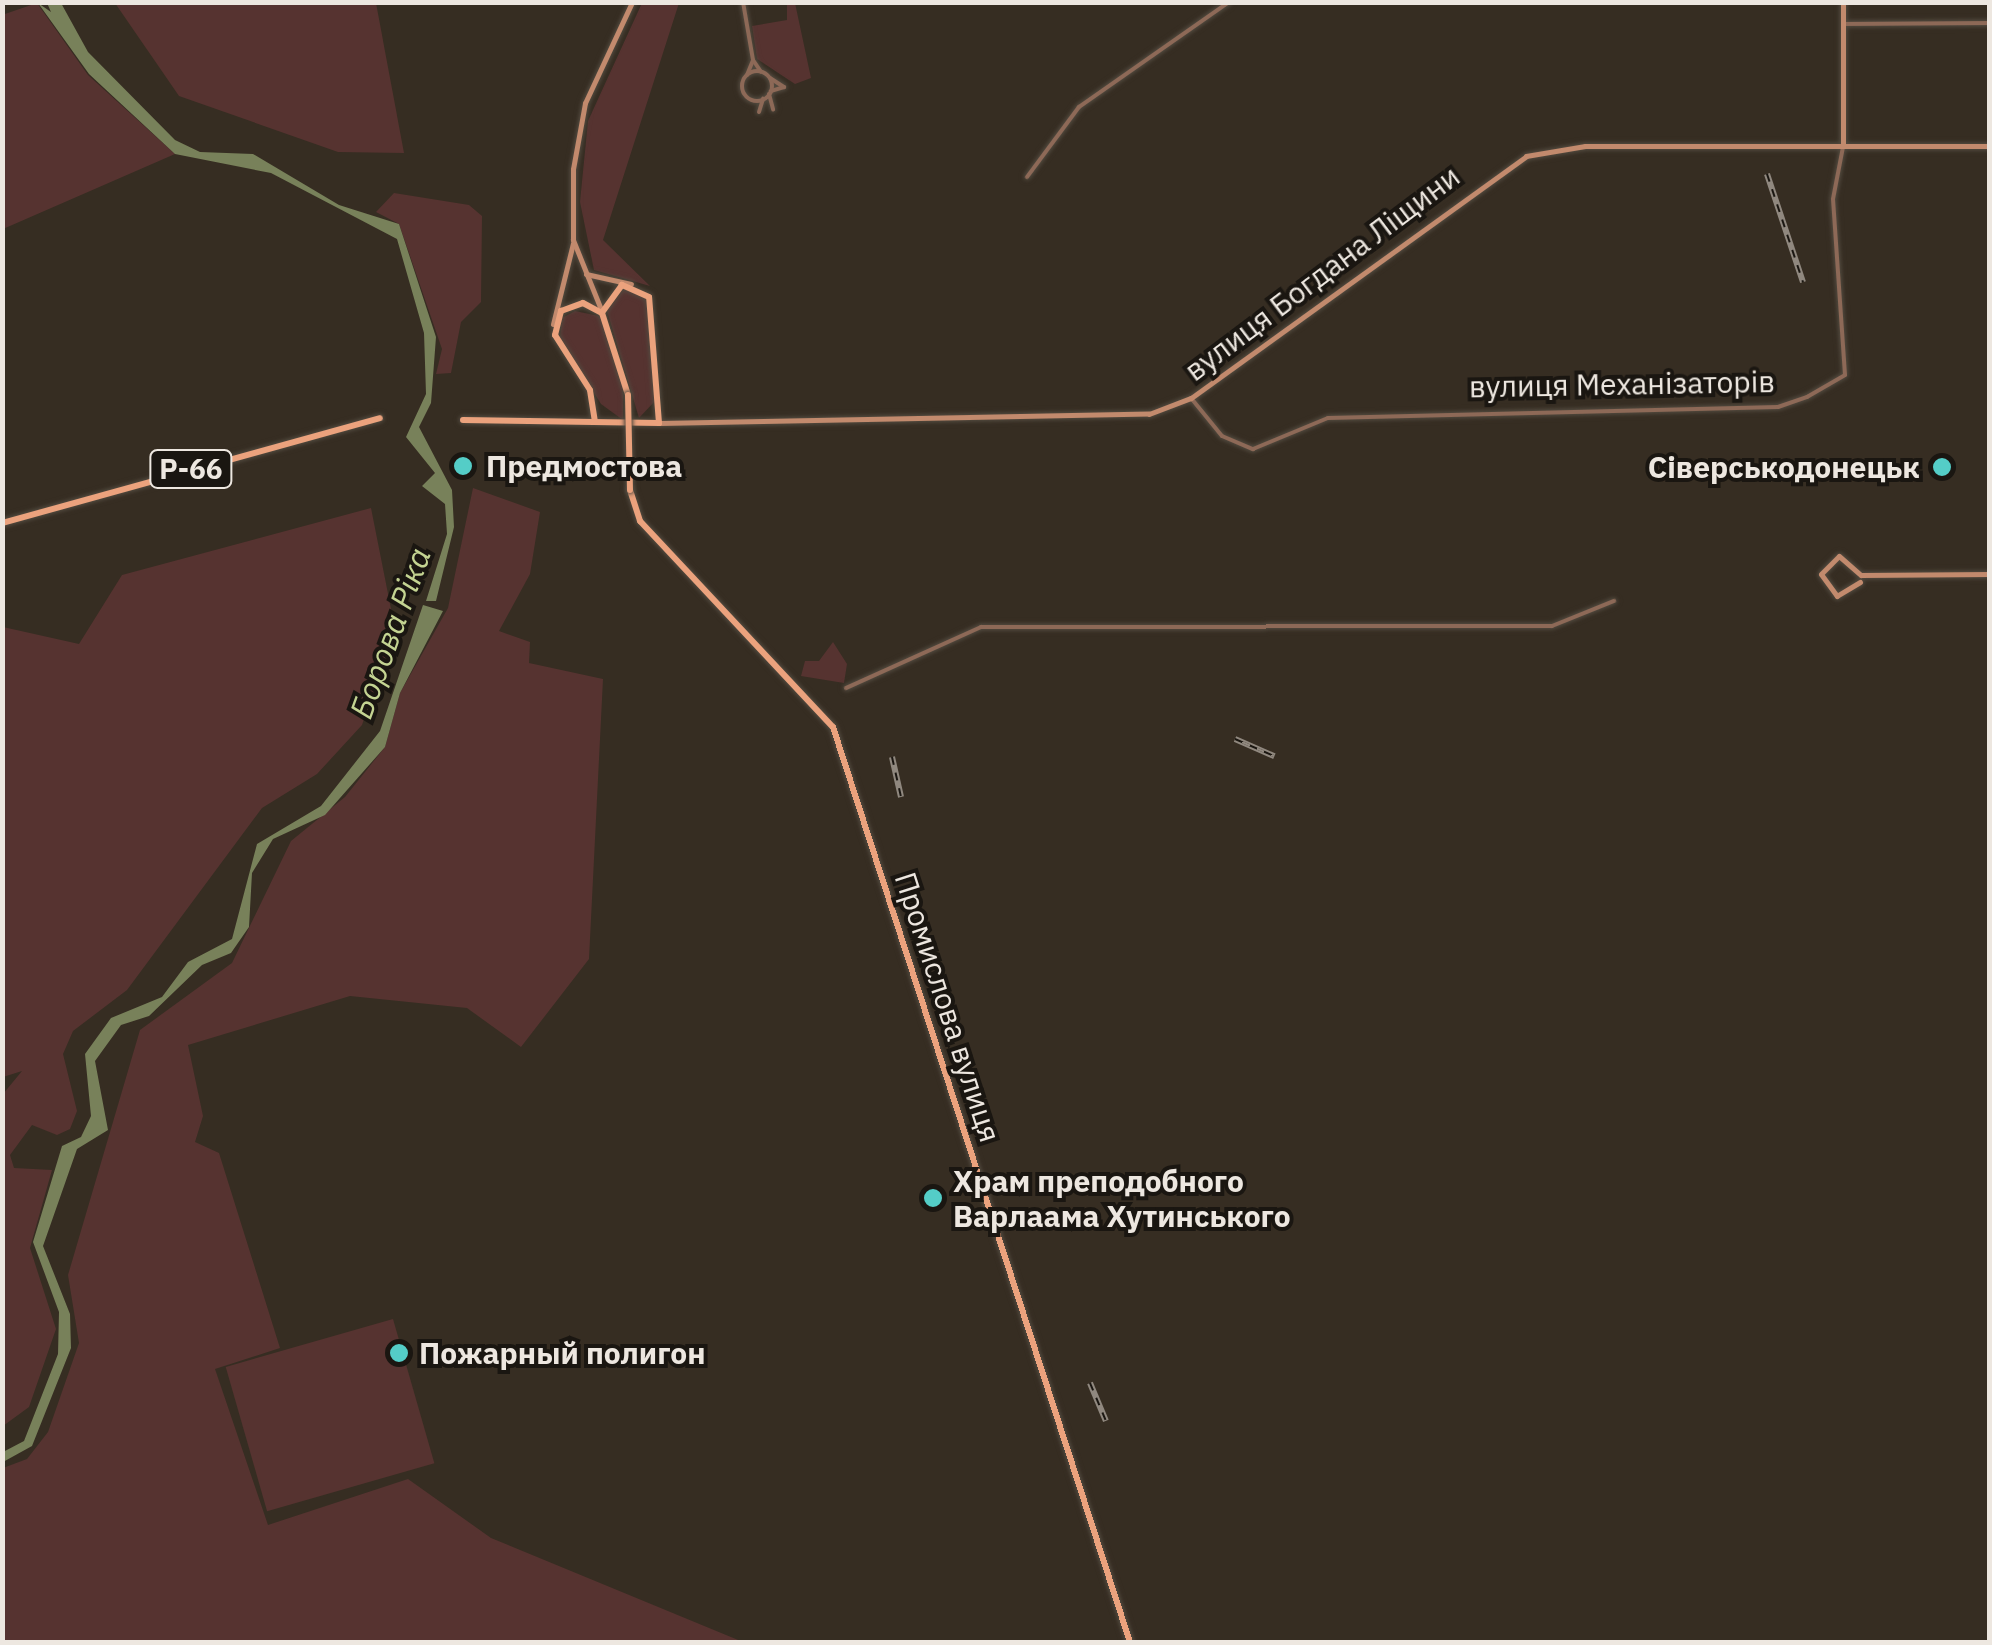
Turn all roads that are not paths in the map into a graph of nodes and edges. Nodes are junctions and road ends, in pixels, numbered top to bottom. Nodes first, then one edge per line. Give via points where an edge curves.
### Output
1 (632, 2) edge
2 (744, 2) edge
3 (1230, 2) edge
4 (1843, 2) edge
5 (1843, 24) junction
6 (1990, 24) edge
7 (753, 60) junction
8 (760, 72) junction
9 (747, 75) junction
10 (769, 78) junction
11 (767, 96) junction
12 (755, 101) junction
13 (1843, 146) junction
14 (1990, 146) edge
15 (1027, 177) dead end
16 (574, 240) junction
17 (585, 273) junction
18 (630, 284) junction
19 (602, 313) junction
20 (553, 324) junction
21 (1191, 398) junction
22 (380, 418) dead end
23 (463, 420) dead end
24 (595, 422) junction
25 (659, 422) junction
26 (2, 523) edge
27 (1990, 574) edge
28 (1861, 578) junction
29 (1614, 601) dead end
30 (846, 688) dead end
31 (1130, 1642) edge

1 - 16 main road via 590,90 576,145
2 - 7 street
3 - 15 street via 1079,107
4 - 5 main road
5 - 6 street
5 - 13 main road
7 - 8 street
7 - 9 street
8 - 9 street
8 - 10 street
9 - 12 street via 742,90
10 - 11 street
10 - 11 street via 784,87
11 - 12 street
11 - 12 street via 760,112
13 - 14 main road, вулиця Богдана Ліщини
13 - 21 main road, вулиця Богдана Ліщини via 1584,146 1526,156
13 - 21 street, вулиця Механізаторів via 1834,200 1845,376 1807,397 1778,407 1328,418 1253,449 1222,436
16 - 17 main road
16 - 20 main road
17 - 18 main road
17 - 19 main road
18 - 19 main road via 609,293
18 - 25 main road via 652,305
19 - 20 main road via 576,303
19 - 31 main road, Промислова вулиця, bridge via 628,395 630,490 640,522 833,727
20 - 24 main road via 590,390
21 - 25 main road, вулиця Богдана Ліщини via 1092,420
22 - 26 main road, Р-66
23 - 24 main road
24 - 25 main road
27 - 28 main road
28 - 28 main road via 1844,556 1821,574 1837,596
29 - 30 street via 1552,626 981,627

